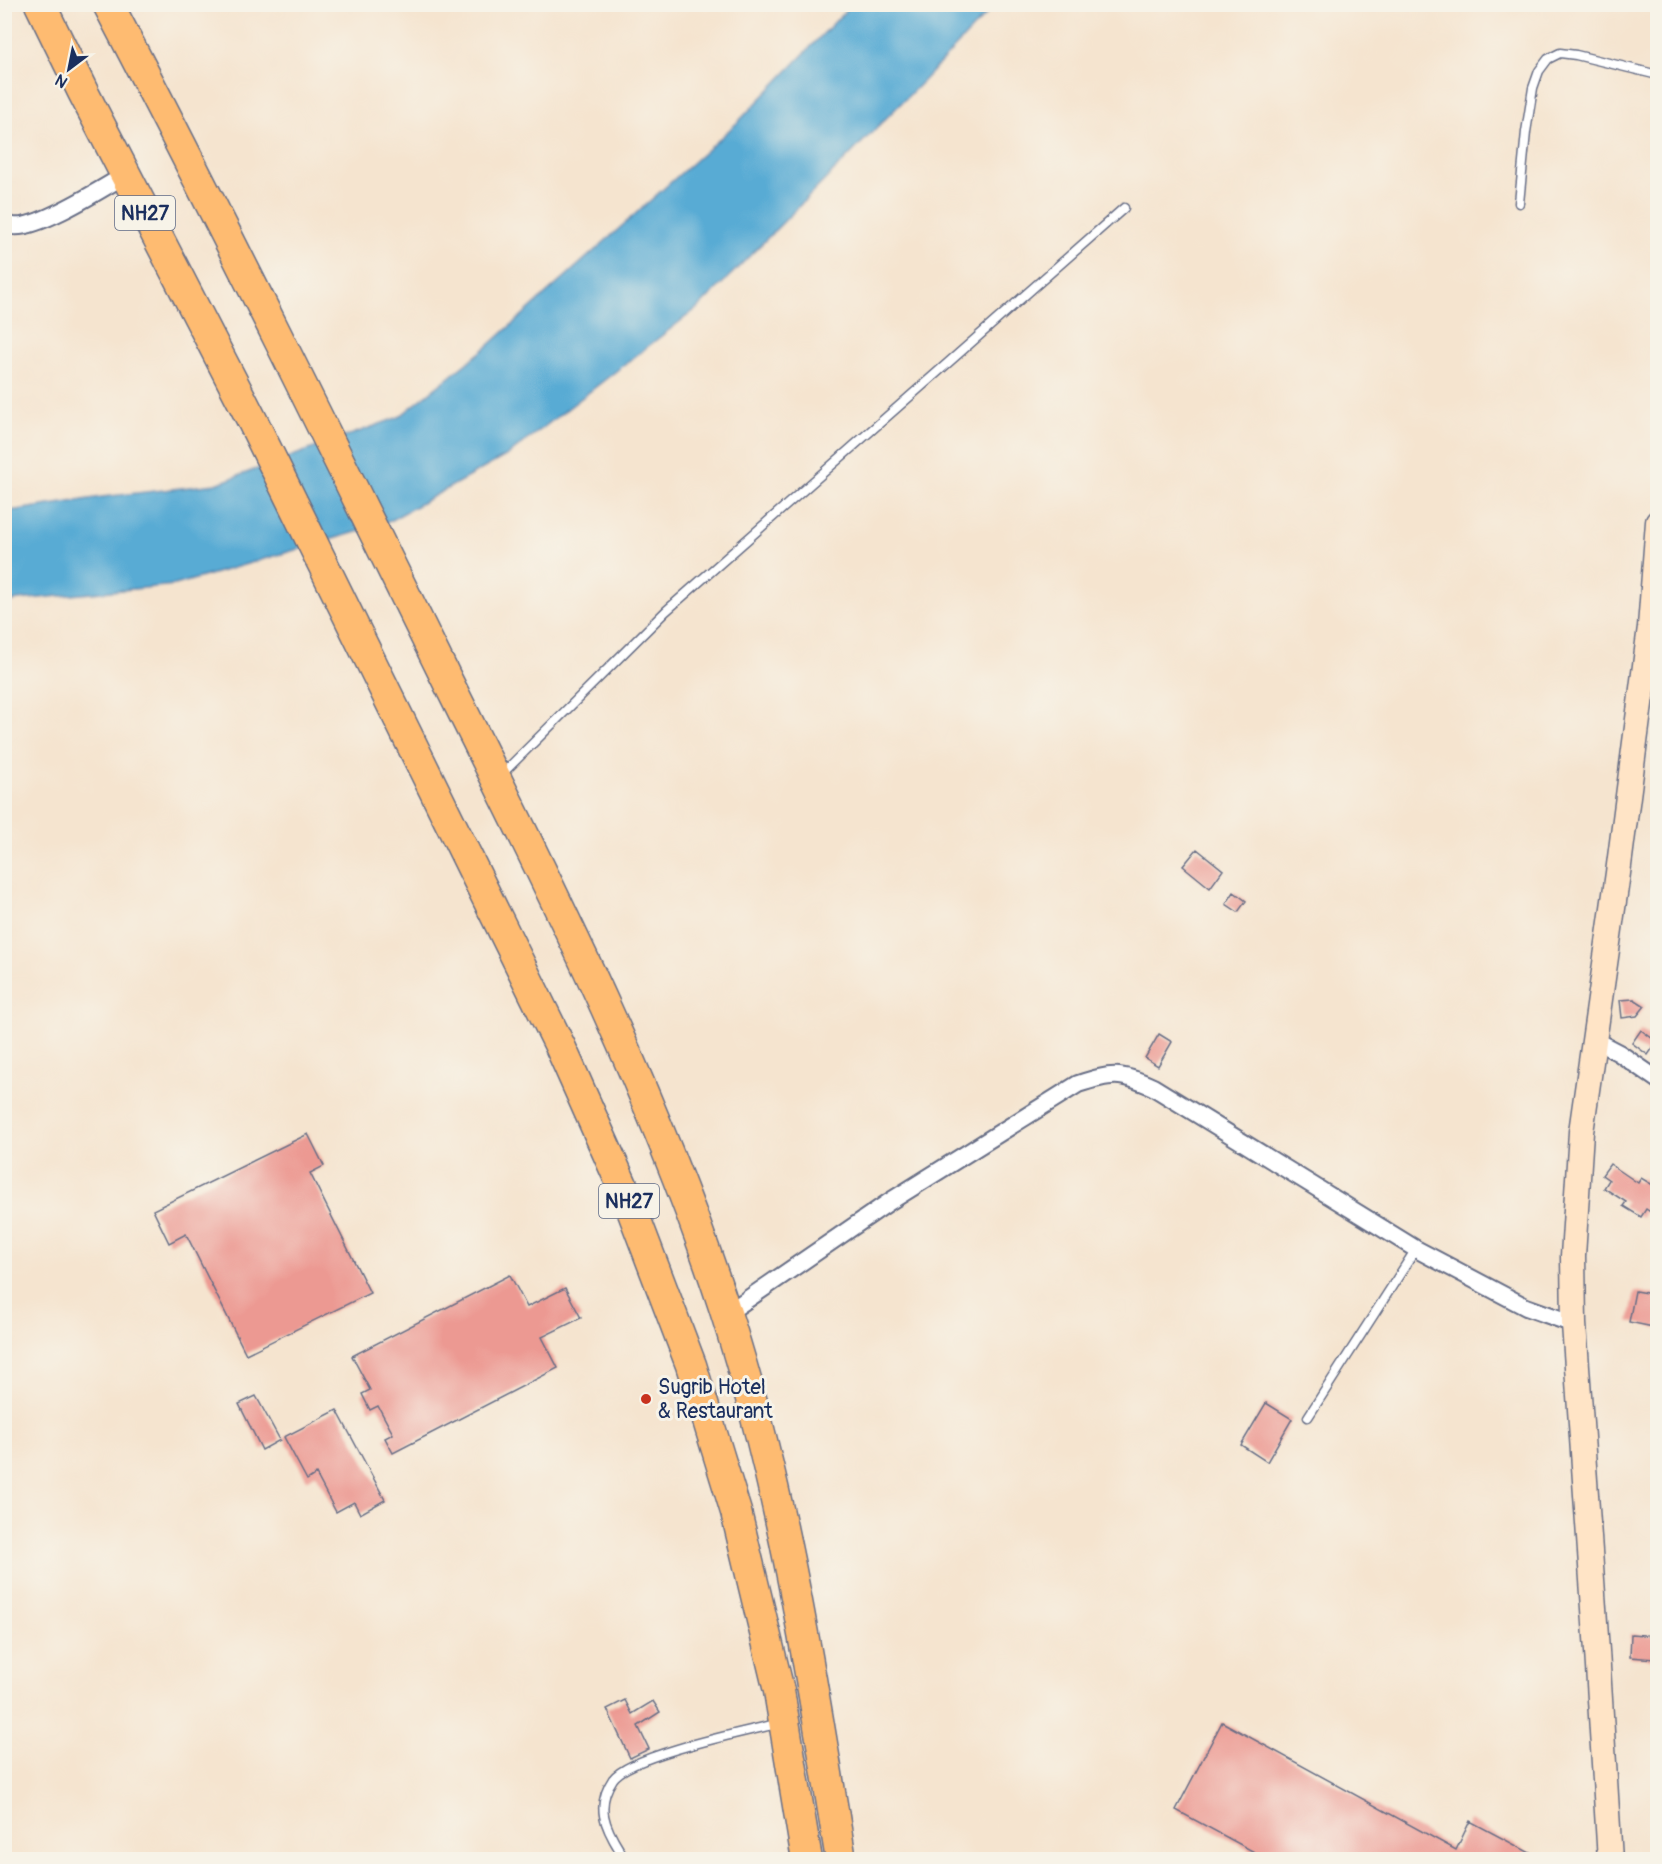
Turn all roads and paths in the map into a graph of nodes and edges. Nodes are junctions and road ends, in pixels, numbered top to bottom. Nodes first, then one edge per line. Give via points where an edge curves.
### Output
1 (40, 4) edge
2 (108, 4) edge
3 (1658, 75) edge
4 (125, 175) junction
5 (1519, 203) dead end
6 (1124, 208) dead end
7 (4, 223) edge
8 (1658, 522) edge
9 (1654, 624) edge
10 (496, 779) junction
11 (1594, 1040) junction
12 (1658, 1080) edge
13 (1416, 1249) junction
14 (726, 1314) junction
15 (1574, 1324) junction
16 (1308, 1417) dead end
17 (784, 1723) junction
18 (620, 1851) dead end
19 (807, 1860) edge
20 (841, 1860) edge
21 (1610, 1860) edge

1 - 4 highway, NH27
2 - 10 highway, NH27
3 - 5 lane via 1576,55 1560,53 1548,59 1533,88
4 - 7 street via 41,220 14,227
4 - 17 highway, NH27 via 252,420 560,1046 639,1226 722,1462 753,1578
6 - 10 lane via 666,611
8 - 9 street
9 - 11 street
10 - 14 highway, NH27 via 630,1058 682,1188
11 - 12 street
11 - 15 street via 1581,1132 1573,1256
13 - 14 street via 1153,1087 1130,1076 1104,1076 1078,1084 889,1202
13 - 15 street via 1526,1307
13 - 16 lane
14 - 20 highway, NH27 via 793,1578
15 - 21 street
17 - 18 lane via 687,1746 624,1769 610,1785 602,1814
17 - 19 highway, NH27

